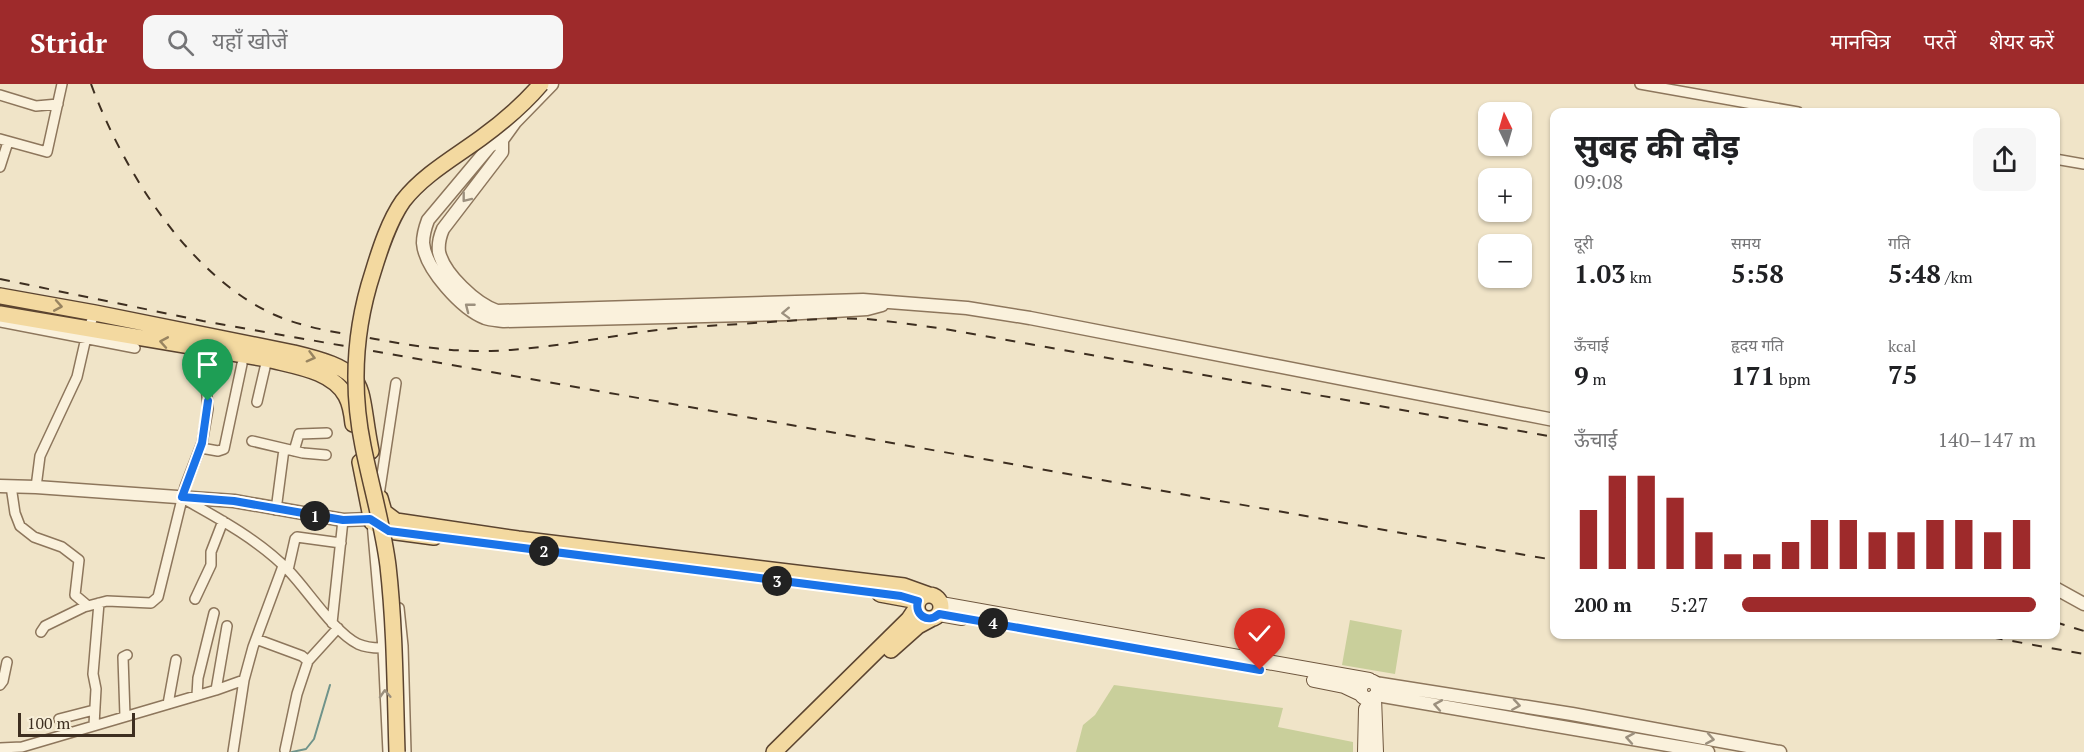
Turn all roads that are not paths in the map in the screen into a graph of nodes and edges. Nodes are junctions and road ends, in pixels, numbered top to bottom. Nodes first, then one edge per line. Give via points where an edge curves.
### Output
1 (62, 84) edge
2 (541, 84) edge
3 (552, 84) edge
4 (1640, 84) edge
5 (0, 96) edge
6 (58, 104) junction
7 (1775, 108) edge
8 (4, 140) edge
9 (2060, 160) edge
10 (2084, 164) edge
11 (0, 167) edge
12 (0, 296) edge
13 (94, 313) junction
14 (0, 314) edge
15 (0, 322) edge
16 (87, 333) junction
17 (135, 348) dead end
18 (208, 349) junction
19 (267, 359) junction
20 (242, 364) dead end
21 (396, 384) dead end
22 (257, 402) dead end
23 (1550, 419) edge
24 (327, 433) dead end
25 (252, 441) dead end
26 (201, 448) junction
27 (289, 450) junction
28 (326, 455) dead end
29 (6, 486) edge
30 (36, 487) junction
31 (379, 495) junction
32 (182, 497) junction
33 (276, 510) junction
34 (343, 520) junction
35 (371, 520) junction
36 (223, 521) junction
37 (389, 531) junction
38 (340, 543) junction
39 (286, 568) junction
40 (2060, 591) edge
41 (195, 599) dead end
42 (99, 603) junction
43 (2084, 604) edge
44 (88, 606) junction
45 (929, 607) junction
46 (214, 613) dead end
47 (335, 625) junction
48 (227, 626) dead end
49 (41, 632) dead end
50 (256, 639) junction
51 (404, 646) junction
52 (383, 648) junction
53 (127, 655) dead end
54 (176, 660) dead end
55 (308, 661) junction
56 (7, 662) dead end
57 (244, 680) junction
58 (0, 685) edge
59 (216, 690) junction
60 (1370, 691) junction
61 (197, 695) junction
62 (168, 704) junction
63 (94, 710) junction
64 (125, 716) junction
65 (59, 719) dead end
66 (94, 725) junction
67 (0, 742) edge
68 (0, 748) edge
69 (285, 750) dead end
70 (233, 752) edge
71 (388, 752) edge
72 (397, 752) edge
73 (406, 752) edge
74 (774, 752) edge
75 (785, 752) edge
76 (1365, 752) edge
77 (1376, 752) edge
78 (1708, 752) edge
79 (1780, 752) edge

1 - 6 street
2 - 72 main road, bridge via 503,122 447,162 403,202 379,252 361,314 355,363 357,399 388,565
3 - 23 street via 502,140 490,146 428,220 424,231 426,255 447,287 466,306 487,318 504,321 785,314 867,309 886,303 966,308
4 - 7 street
5 - 6 street via 36,106
6 - 8 street via 46,152
8 - 11 street
9 - 10 street
12 -> 13 main road
13 - 16 street
13 -> 31 main road via 294,353 347,372 357,382 363,398
14 - 16 main road
15 - 16 street
16 - 17 street
18 -> 16 main road
16 - 30 street via 77,377 40,456
18 - 19 main road
18 - 26 street via 208,409
19 - 22 street
19 - 35 main road via 320,374 347,397
20 - 26 street via 224,449
21 - 31 street
24 - 27 street via 298,434
25 - 27 street
26 - 32 street
27 - 28 street
27 - 33 street
29 - 30 street
29 - 44 street via 20,526 80,560 75,595
30 - 32 street
31 - 45 main road via 384,513 396,521 904,586
32 - 33 street via 234,501
32 - 36 street
32 - 42 street via 158,597 151,603
33 - 34 street
34 - 35 street
34 - 38 street
35 - 37 main road
35 - 52 street
36 - 39 street
36 - 41 street via 211,552 211,565
37 - 45 main road via 901,596
37 - 51 street
38 - 39 street via 297,537
38 - 47 street
39 - 47 street
39 - 50 street
40 - 43 street
42 - 44 street
42 - 63 street
44 - 49 street via 45,626
45 - 60 main road
45 - 74 main road via 909,619
45 - 75 main road via 918,626
46 - 61 street
47 - 52 street via 360,645
47 - 55 street
48 - 59 street
50 - 55 street
50 - 57 street
51 - 52 street
51 - 73 street
71 -> 52 street
53 - 64 street via 123,657
54 - 62 street
55 - 69 street
56 - 58 street
57 - 59 street
57 - 70 street
59 - 61 street
60 - 76 main road
60 - 77 main road
78 -> 60 street
60 -> 79 street via 1572,714
61 - 62 street
62 - 64 street
63 - 65 street
63 - 66 street
64 - 66 street
66 - 68 street via 22,747
67 - 68 street

